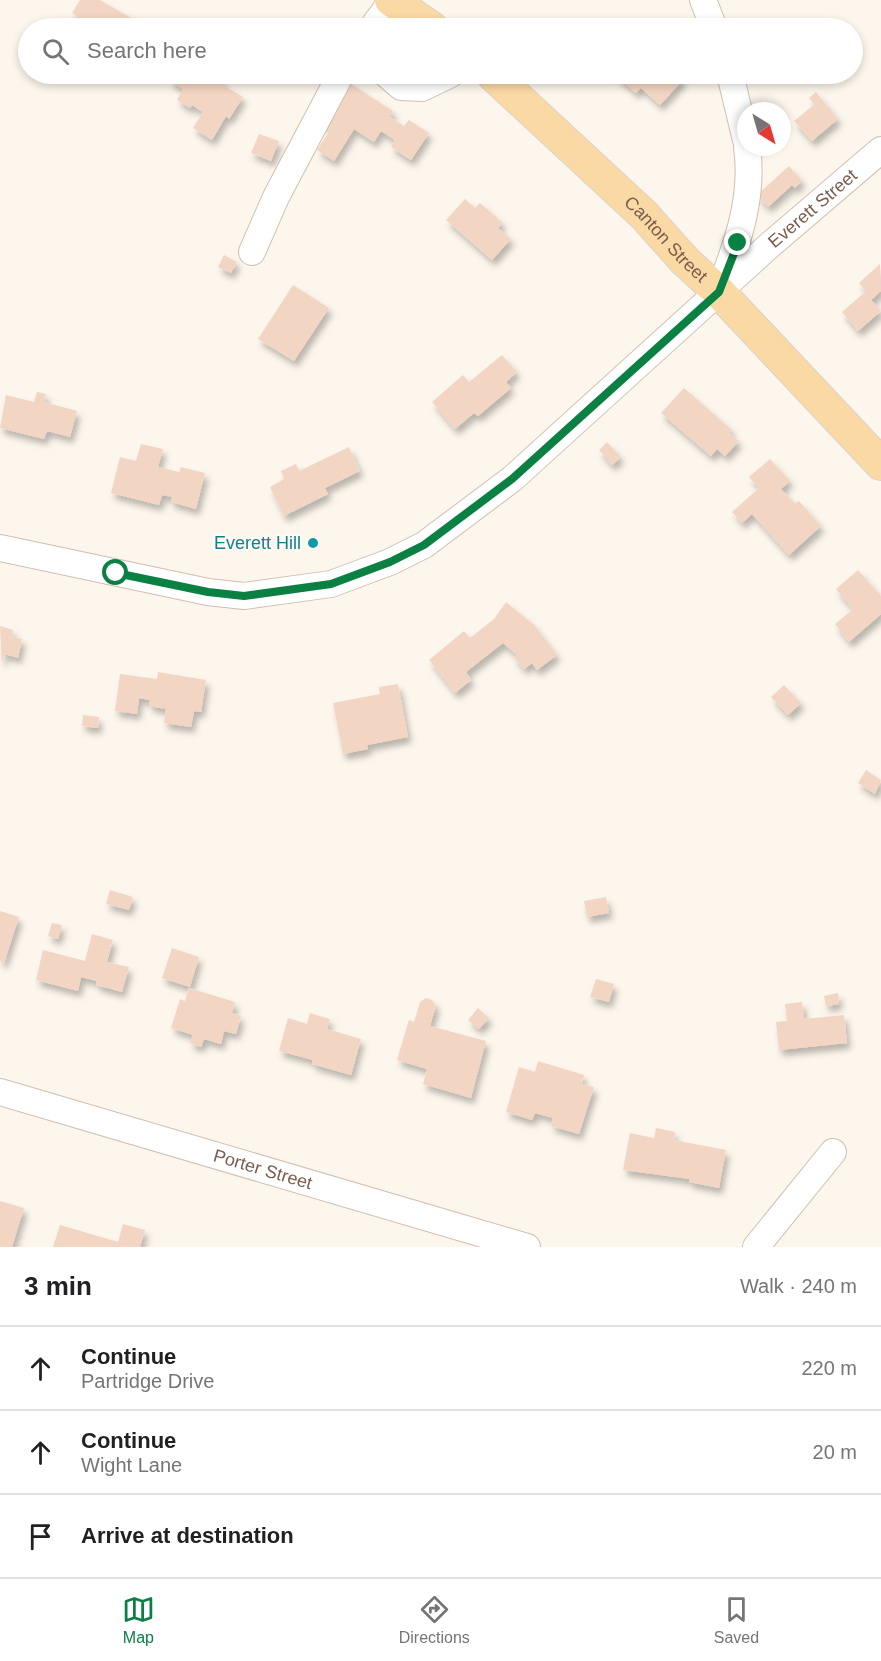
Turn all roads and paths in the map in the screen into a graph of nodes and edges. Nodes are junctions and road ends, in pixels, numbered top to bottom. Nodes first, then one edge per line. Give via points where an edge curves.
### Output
1 (391, 0) edge
2 (703, 0) edge
3 (379, 18) edge
4 (417, 18) edge
5 (710, 18) edge
6 (336, 84) edge
7 (398, 84) edge
8 (430, 84) edge
9 (503, 84) edge
10 (732, 84) edge
11 (737, 103) edge
12 (881, 150) edge
13 (747, 156) edge
14 (252, 252) dead end
15 (719, 292) junction
16 (881, 464) edge
17 (0, 548) edge
18 (0, 1092) edge
19 (833, 1152) dead end
20 (527, 1247) edge
21 (756, 1247) edge

1 - 3 street
1 - 4 main road
2 - 5 street
6 - 14 street via 276,196
7 - 8 street via 422,88
9 - 15 main road, Canton Street via 644,215
10 - 11 street
12 - 15 street, Everett Street
13 - 15 street via 748,199 738,243
15 - 16 main road, Canton Street
15 - 17 street, Everett Street via 512,479 424,545 331,584 244,596
18 - 20 street, Porter Street
19 - 21 street

